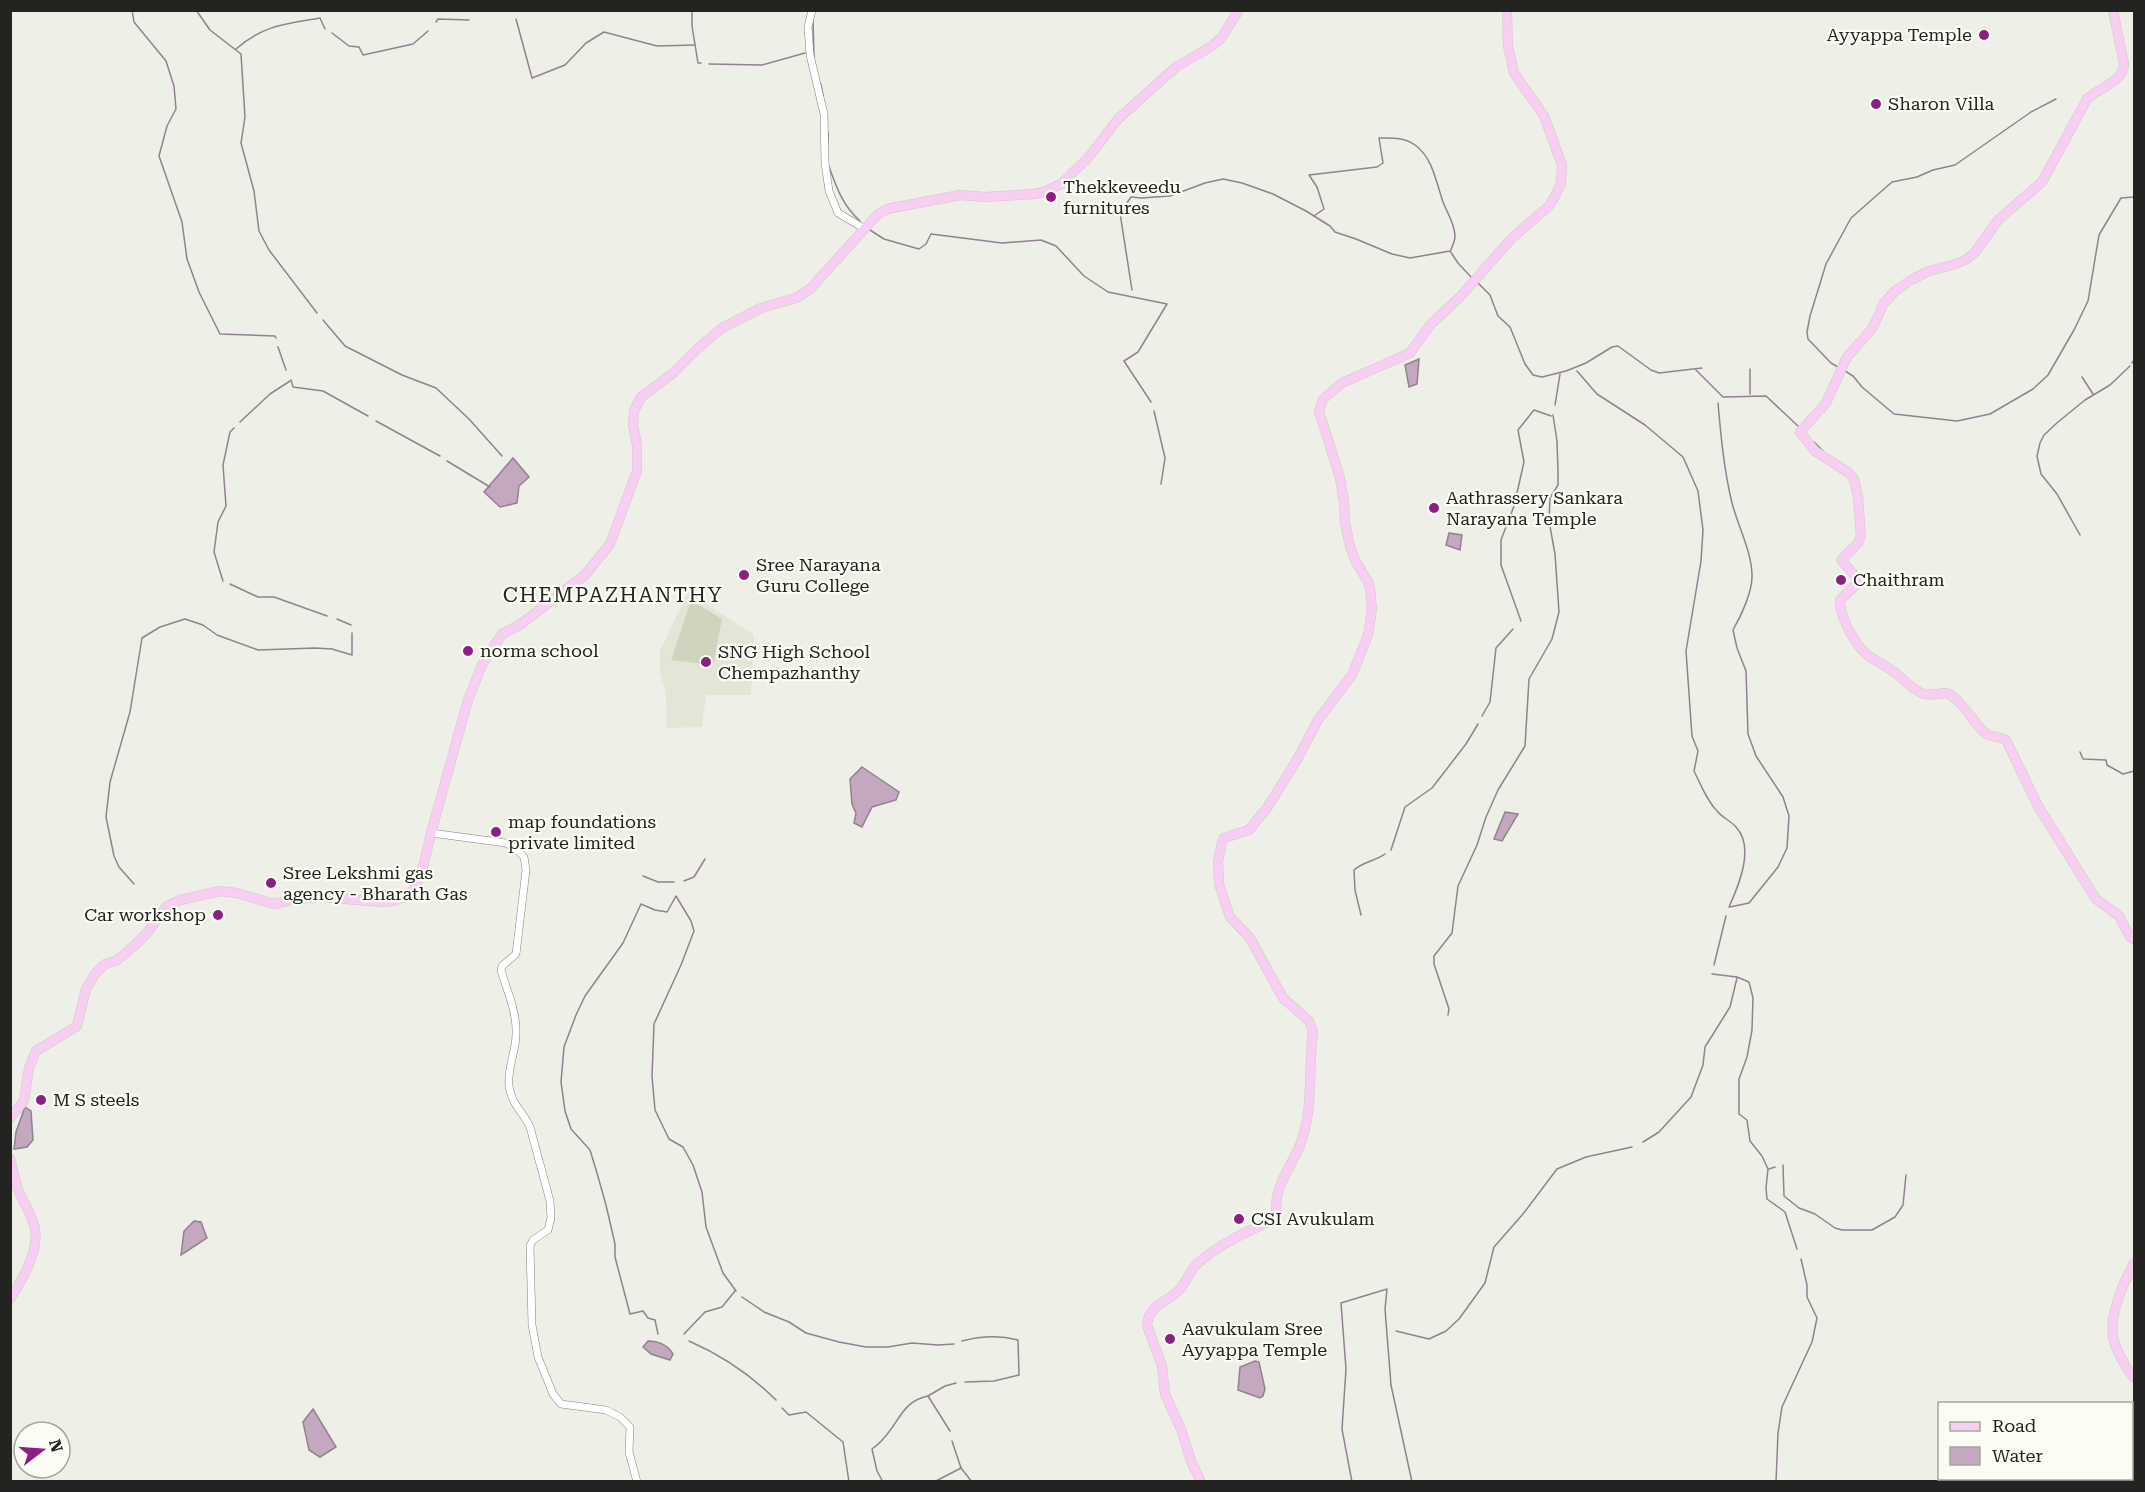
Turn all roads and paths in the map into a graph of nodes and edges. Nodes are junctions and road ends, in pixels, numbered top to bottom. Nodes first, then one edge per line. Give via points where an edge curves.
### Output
1 (812, 10) edge
2 (1239, 10) edge
3 (1508, 10) edge
4 (2113, 10) edge
5 (865, 229) junction
6 (430, 833) junction
7 (2134, 939) edge
8 (10, 1118) edge
9 (10, 1158) edge
10 (2134, 1263) edge
11 (10, 1299) edge
12 (2134, 1378) edge
13 (637, 1482) edge
14 (1201, 1482) edge

1 - 5 street via 808,27 810,55 824,114 829,191 838,213
2 - 5 main road via 1221,38 1176,67 1118,119 1088,158 1061,184 1033,194 960,195 897,207 878,214
3 - 14 main road via 1508,45 1514,73 1546,121 1562,165 1561,183 1549,206 1513,237 1431,324 1410,353 1342,383 1319,407 1340,478 1350,546 1370,588 1368,635 1352,675 1318,720 1267,808 1249,830 1222,842 1219,884 1230,917 1250,938 1283,998 1309,1021 1313,1031 1307,1126 1277,1190 1277,1218 1236,1238 1195,1266 1180,1289 1154,1308 1148,1318 1166,1394
4 - 7 main road via 2124,70 2082,106 2042,182 1998,220 1967,259 1929,271 1895,291 1884,303 1872,329 1841,367 1826,403 1800,432 1815,451 1849,473 1855,482 1861,536 1841,560 1859,580 1840,600 1850,632 1870,657 1911,687 1932,695 1947,693 1986,734 2006,740 2038,806 2096,899 2119,916
5 - 6 main road via 810,289 722,328 672,374 640,397 633,425 638,471 610,544 585,575 502,634 493,647 468,700
6 - 8 main road via 416,886 394,901 322,897 274,904 220,891 167,906 135,945 95,974 77,1026 36,1051 24,1101
6 - 13 street via 506,843 525,857 516,954 501,970 516,1034 509,1085 513,1100 530,1127 551,1212 548,1230 530,1246 532,1325 538,1357 558,1401 606,1410 620,1416 630,1427 629,1452
9 - 11 main road via 35,1235 26,1270
10 - 12 main road via 2119,1295 2113,1336

